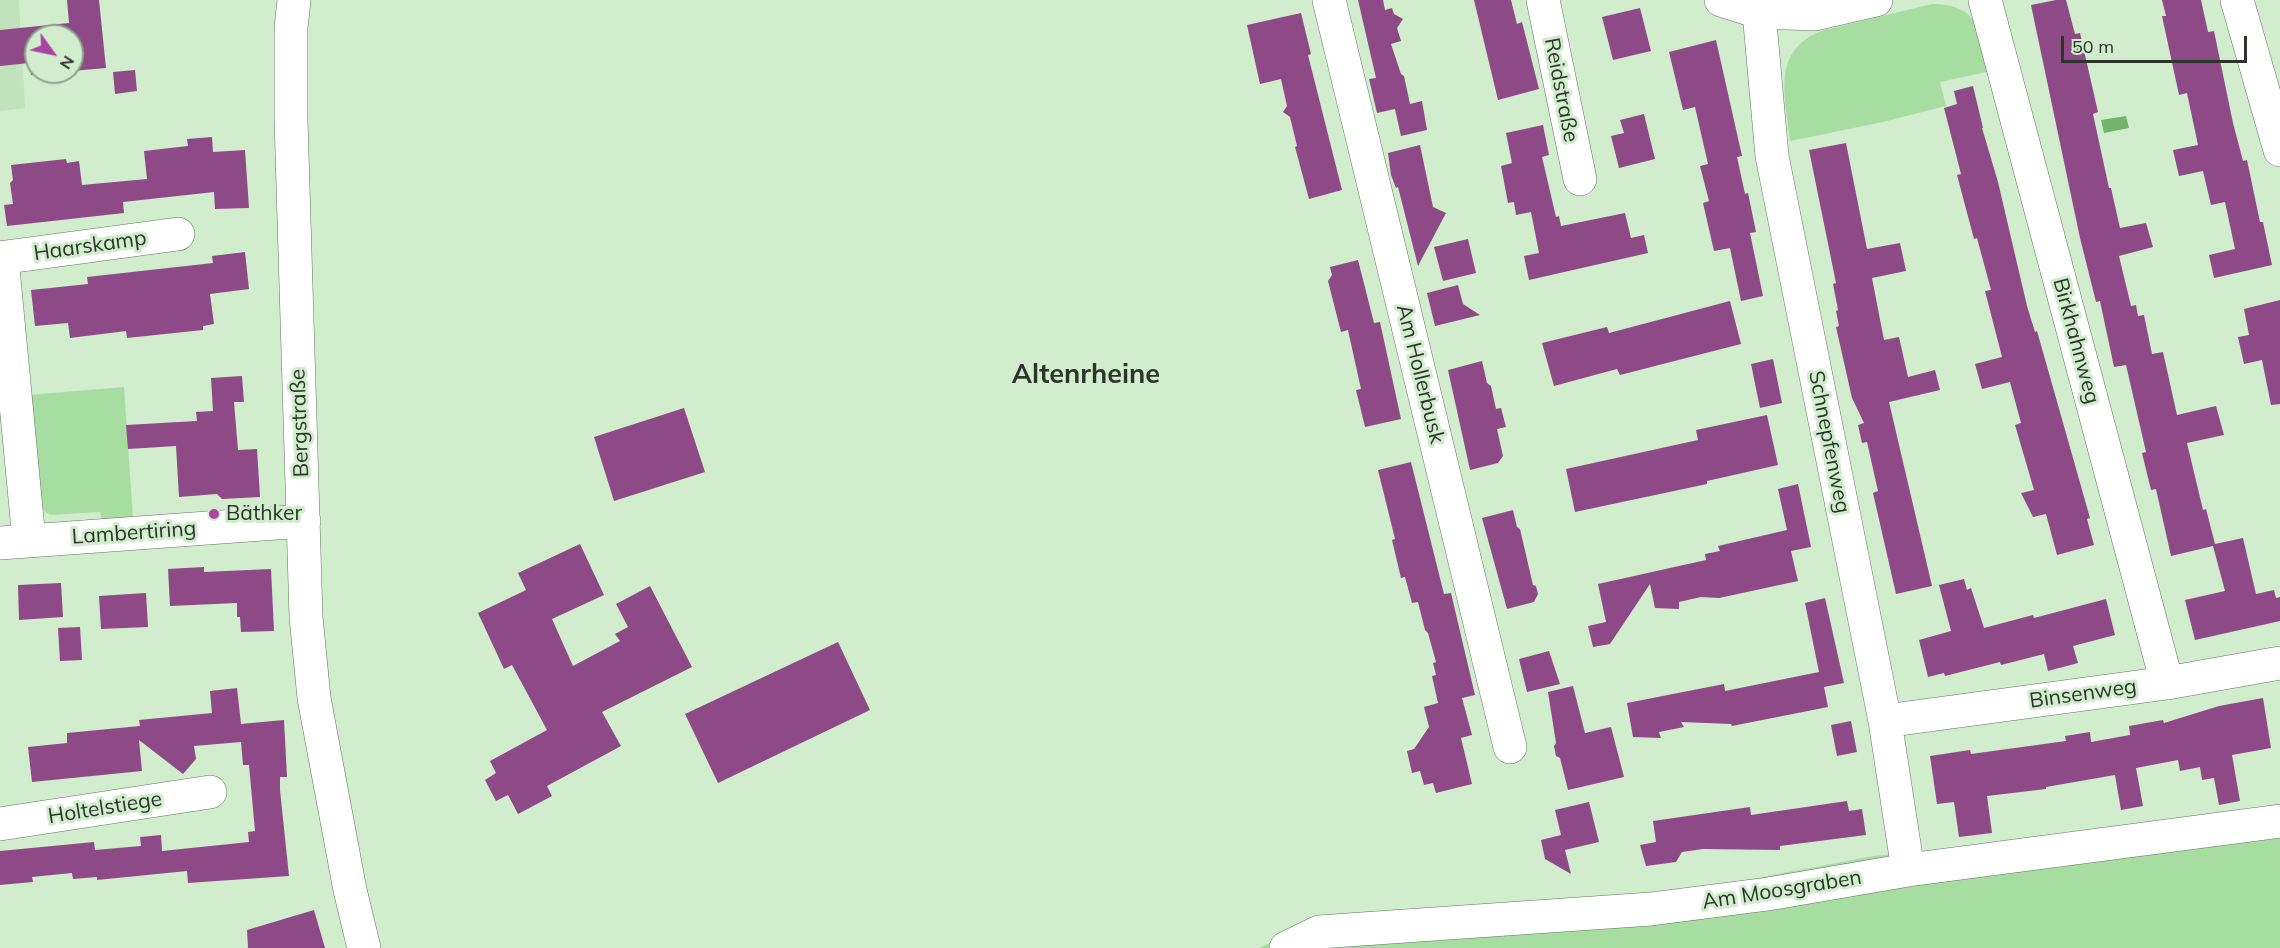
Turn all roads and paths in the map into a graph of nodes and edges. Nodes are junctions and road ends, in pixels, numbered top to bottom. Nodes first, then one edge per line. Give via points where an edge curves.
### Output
1 (294, 0) edge
2 (1329, 0) edge
3 (1543, 0) edge
4 (1720, 0) edge
5 (1876, 0) edge
6 (1985, 0) edge
7 (2237, 0) edge
8 (1759, 12) junction
9 (2280, 150) edge
10 (1580, 179) dead end
11 (178, 234) dead end
12 (1, 258) edge
13 (304, 521) junction
14 (15, 542) edge
15 (2280, 663) edge
16 (2168, 683) junction
17 (1885, 721) junction
18 (1510, 747) dead end
19 (210, 792) dead end
20 (0, 821) edge
21 (2280, 821) edge
22 (1908, 870) junction
23 (364, 948) edge
24 (1286, 948) edge

1 - 13 street, Bergstraße via 291,120
2 - 18 street, Am Hollerbusk
3 - 10 street, Reidstraße
4 - 8 street
5 - 8 street via 1815,14
6 - 16 street, Birkhahnweg
7 - 9 street
8 - 17 street, Schnepfenweg via 1772,156
11 - 12 street, Haarskamp
12 - 14 street, Haarskamp
13 - 14 street, Lambertiring
13 - 23 street, Bergstraße via 306,617 314,698
15 - 16 street, Binsenweg
16 - 17 street, Binsenweg
17 - 22 street, Schnepfenweg
19 - 20 street, Holtelstiege
21 - 22 street, Am Moosgraben
22 - 24 street, Am Moosgraben via 1651,909 1319,932

